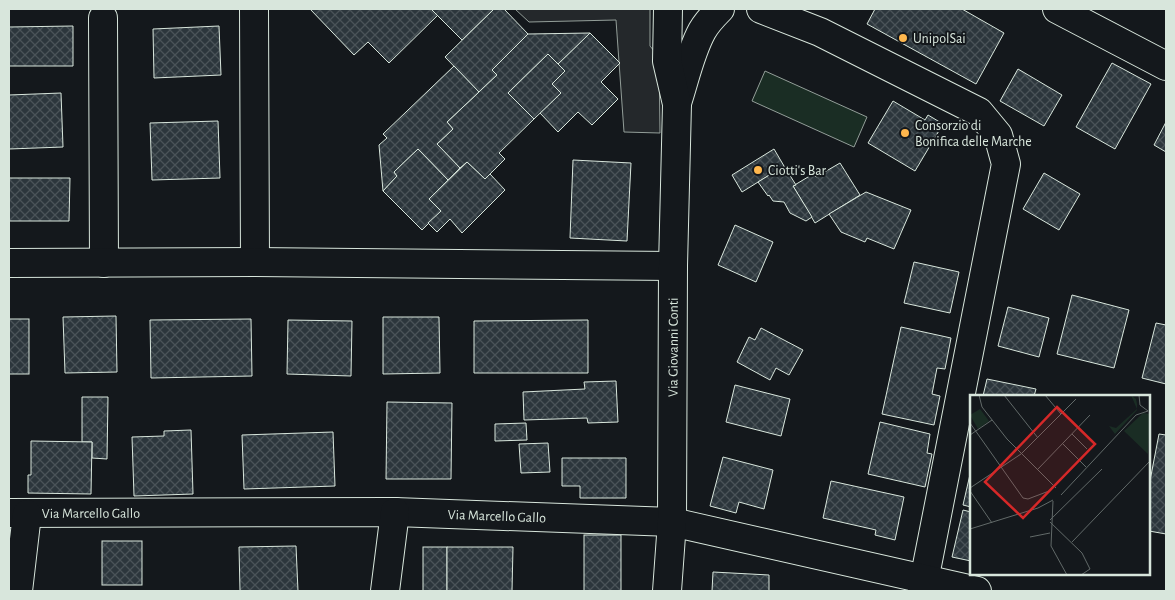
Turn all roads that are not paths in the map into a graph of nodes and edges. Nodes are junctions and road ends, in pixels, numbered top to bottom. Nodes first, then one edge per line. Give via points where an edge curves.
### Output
1 (254, 9) edge
2 (668, 9) edge
3 (720, 9) edge
4 (761, 9) edge
5 (797, 9) edge
6 (1058, 9) edge
7 (103, 18) dead end
8 (820, 32) junction
9 (1166, 66) edge
10 (677, 104) junction
11 (255, 262) junction
12 (9, 263) edge
13 (104, 263) junction
14 (673, 266) junction
15 (395, 512) junction
16 (18, 513) edge
17 (672, 522) junction
18 (923, 585) edge
19 (18, 591) edge
20 (385, 591) edge
21 (667, 591) edge
22 (977, 591) edge

1 - 11 street
2 - 10 street, Via Giovanni Conti via 667,61
3 - 10 street, Via Giovanni Conti via 702,30
4 - 8 street
5 - 8 street
6 - 9 street
7 - 13 street
8 - 18 street via 979,112 998,135 1006,164
10 - 14 street, Via Giovanni Conti
11 - 13 street
11 - 14 street
12 - 13 street
14 - 17 street, Via Giovanni Conti
15 - 16 street, Via Marcello Gallo
15 - 17 street, Via Marcello Gallo
15 - 20 street
16 - 19 street
17 - 18 street, Via Marcello Gallo
17 - 21 street, Via Giovanni Conti
18 - 22 street, Via Marcello Gallo

